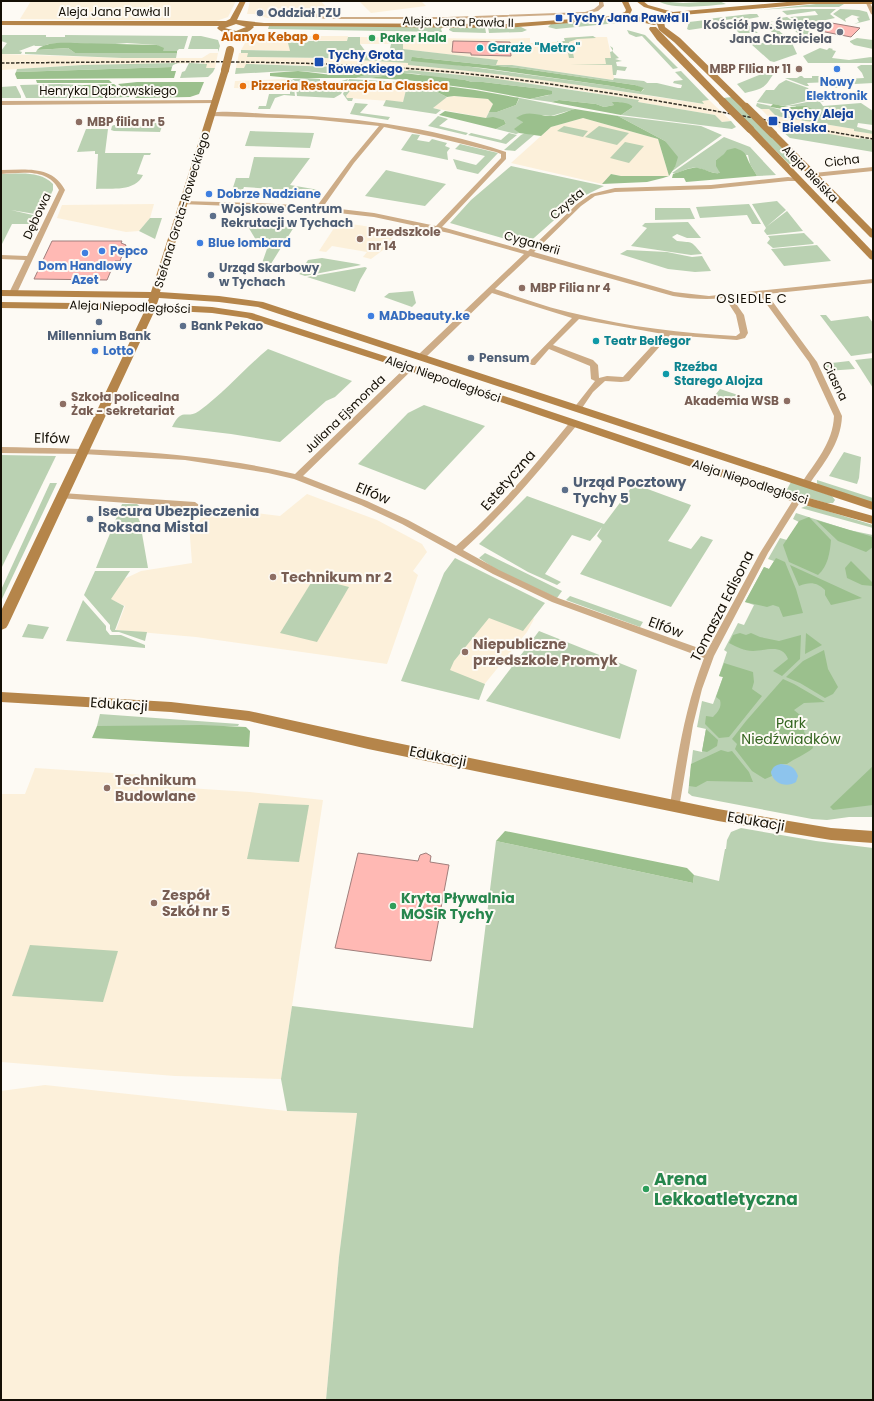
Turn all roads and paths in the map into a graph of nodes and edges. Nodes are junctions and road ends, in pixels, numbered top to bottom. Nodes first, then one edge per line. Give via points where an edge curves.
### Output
1 (601, 1) edge
2 (639, 1) edge
3 (867, 1) edge
4 (625, 2) edge
5 (873, 2) edge
6 (242, 3) edge
7 (302, 10) dead end
8 (704, 13) junction
9 (873, 14) edge
10 (501, 16) junction
11 (659, 17) junction
12 (595, 19) junction
13 (640, 19) junction
14 (243, 22) junction
15 (555, 22) junction
16 (1, 23) edge
17 (194, 23) junction
18 (228, 23) junction
19 (316, 24) junction
20 (455, 25) junction
21 (522, 25) junction
22 (630, 25) dead end
23 (505, 26) junction
24 (76, 27) junction
25 (578, 28) dead end
26 (551, 30) dead end
27 (1, 31) edge
28 (170, 31) junction
29 (224, 31) junction
30 (274, 31) junction
31 (201, 32) dead end
32 (530, 32) dead end
33 (660, 38) junction
34 (677, 40) junction
35 (235, 41) junction
36 (230, 50) junction
37 (216, 101) junction
38 (1, 103) edge
39 (211, 114) junction
40 (383, 125) junction
41 (805, 167) junction
42 (788, 168) junction
43 (873, 169) edge
44 (1, 172) edge
45 (814, 176) junction
46 (803, 184) junction
47 (824, 186) junction
48 (183, 203) junction
49 (318, 209) junction
50 (438, 228) junction
51 (873, 235) edge
52 (529, 253) junction
53 (873, 256) edge
54 (1, 258) edge
55 (30, 258) junction
56 (873, 282) edge
57 (490, 290) junction
58 (1, 293) edge
59 (13, 293) junction
60 (763, 294) junction
61 (156, 295) junction
62 (728, 297) junction
63 (1, 304) edge
64 (151, 307) junction
65 (577, 317) junction
66 (667, 334) junction
67 (550, 345) junction
68 (400, 349) junction
69 (422, 357) junction
70 (387, 360) junction
71 (532, 363) dead end
72 (446, 365) junction
73 (410, 368) junction
74 (430, 375) junction
75 (595, 379) dead end
76 (556, 402) junction
77 (577, 409) junction
78 (550, 414) junction
79 (606, 418) junction
80 (574, 423) junction
81 (592, 429) junction
82 (1, 450) edge
83 (83, 452) junction
84 (778, 475) junction
85 (297, 477) junction
86 (805, 484) junction
87 (771, 489) junction
88 (62, 496) junction
89 (840, 496) junction
90 (798, 499) junction
91 (195, 505) dead end
92 (873, 506) edge
93 (829, 508) junction
94 (873, 520) edge
95 (458, 550) junction
96 (1, 625) edge
97 (709, 656) junction
98 (1, 697) edge
99 (675, 805) junction
100 (873, 837) edge

1 - 10 street via 602,5 598,9 585,13
2 - 8 street via 666,12
2 - 11 street, Aleja Bielska
3 - 5 street
3 - 8 street via 810,2
3 - 9 street
4 - 12 street via 629,8 627,13
4 - 13 street, Aleja Bielska
6 - 14 street
7 - 10 street via 313,11 318,17 324,18
8 - 11 street
8 - 34 street via 676,21 668,27
10 - 23 street, Aleja Jana Pawła II
11 - 13 street
11 - 13 street
11 - 34 street, Aleja Bielska via 662,28
12 - 13 street, Aleja Jana Pawła II
12 - 15 street, Aleja Jana Pawła II
13 - 25 street via 606,26
13 - 33 street, Aleja Bielska via 656,31
14 - 17 street via 228,19
14 - 18 street, Aleja Jana Pawła II
14 - 19 street, Aleja Jana Pawła II
14 - 19 street
14 - 29 street, Aleja Jana Pawła II
14 - 30 street
14 - 35 street, Stefana Grota-Roweckiego
15 - 21 street, Aleja Jana Pawła II
15 - 26 street via 545,25
16 - 24 street, Aleja Jana Pawła II
17 - 18 street, Aleja Jana Pawła II
17 - 24 street, Aleja Jana Pawła II via 86,23
18 - 29 street via 222,26
19 - 20 street, Aleja Jana Pawła II
20 - 23 street, Aleja Jana Pawła II
20 - 30 street, Aleja Jana Pawła II via 445,29 448,33 455,34
21 - 23 street, Aleja Jana Pawła II
21 - 32 street via 531,28
22 - 33 street via 647,28
24 - 27 street, Aleja Jana Pawła II via 64,31
24 - 28 street, Aleja Jana Pawła II
28 - 29 street, Aleja Jana Pawła II
28 - 31 street
29 - 36 street, Stefana Grota-Roweckiego via 230,35
30 - 35 street via 249,34
33 - 42 street, Aleja Bielska, bridge
34 - 41 street, Aleja Bielska, bridge
35 - 36 street, Stefana Grota-Roweckiego
36 - 37 street, Stefana Grota-Roweckiego, bridge
37 - 38 street, Henryka Dąbrowskiego
37 - 39 street, Stefana Grota-Roweckiego
39 - 40 street via 305,117
39 - 48 street, Stefana Grota-Roweckiego
40 - 49 street
40 - 50 street via 461,141 500,151 505,155
41 - 42 street via 794,165
41 - 45 street, Aleja Bielska
42 - 46 street, Aleja Bielska
43 - 45 street, Cicha
44 - 55 street, Dębowa via 46,174 60,183 62,190
45 - 47 street, Aleja Bielska
46 - 47 street via 819,190
46 - 52 street, Czysta via 788,180 711,187 626,188 603,192 584,201
46 - 53 street, Aleja Bielska
47 - 51 street, Aleja Bielska
48 - 49 street, Cyganerii
48 - 61 street, Stefana Grota-Roweckiego
49 - 50 street, Cyganerii via 374,215
50 - 52 street, Cyganerii
52 - 57 street, Czysta
52 - 62 street, Cyganerii via 673,294 689,297
54 - 55 street
55 - 59 street, Dębowa
56 - 60 street, Cyganerii
57 - 65 street
57 - 69 street, Czysta
58 - 59 street, Aleja Niepodległości
59 - 61 street, Aleja Niepodległości
60 - 62 street, Cyganerii
60 - 86 street, Ciasna via 813,362 838,416 839,425 834,440
61 - 64 street, Stefana Grota-Roweckiego
61 - 68 street, Aleja Niepodległości via 259,304
62 - 66 street via 740,315 744,333 742,336 730,338
63 - 64 street, Aleja Niepodległości
64 - 70 street, Aleja Niepodległości via 212,310 248,315
64 - 83 street, Stefana Grota-Roweckiego
65 - 66 street
65 - 67 street
66 - 77 street via 626,379 599,380
67 - 71 street
67 - 75 street via 552,349 594,365
68 - 69 street, Aleja Niepodległości
68 - 70 street via 387,353
69 - 72 street, Aleja Niepodległości
70 - 73 street, Aleja Niepodległości
72 - 74 street via 444,373
72 - 76 street, Aleja Niepodległości
73 - 74 street, Aleja Niepodległości
73 - 85 street, Juliana Ejsmonda
74 - 78 street, Aleja Niepodległości
76 - 77 street, Aleja Niepodległości
76 - 78 street via 547,406 547,412
77 - 79 street, Aleja Niepodległości
78 - 80 street, Aleja Niepodległości
79 - 81 street via 603,427
79 - 84 street, Aleja Niepodległości
80 - 81 street, Aleja Niepodległości
80 - 95 street, Estetyczna via 507,503
81 - 87 street, Aleja Niepodległości
82 - 83 street, Elfów
83 - 85 street, Elfów via 185,458 247,466
83 - 88 street, Stefana Grota-Roweckiego
84 - 86 street, Aleja Niepodległości
84 - 87 street via 769,481
85 - 95 street, Elfów via 357,500
86 - 89 street, Aleja Niepodległości
87 - 90 street, Aleja Niepodległości
88 - 91 street
88 - 96 street, Stefana Grota-Roweckiego
89 - 92 street, Aleja Niepodległości
89 - 93 street via 840,505
90 - 93 street, Aleja Niepodległości
90 - 97 street, Tomasza Edisona via 764,553
93 - 94 street, Aleja Niepodległości
95 - 97 street, Elfów via 496,572 555,600
97 - 99 street, Tomasza Edisona via 688,725
98 - 99 street, Edukacji via 171,707 249,716 368,743
99 - 100 street, Edukacji via 781,826 831,834

